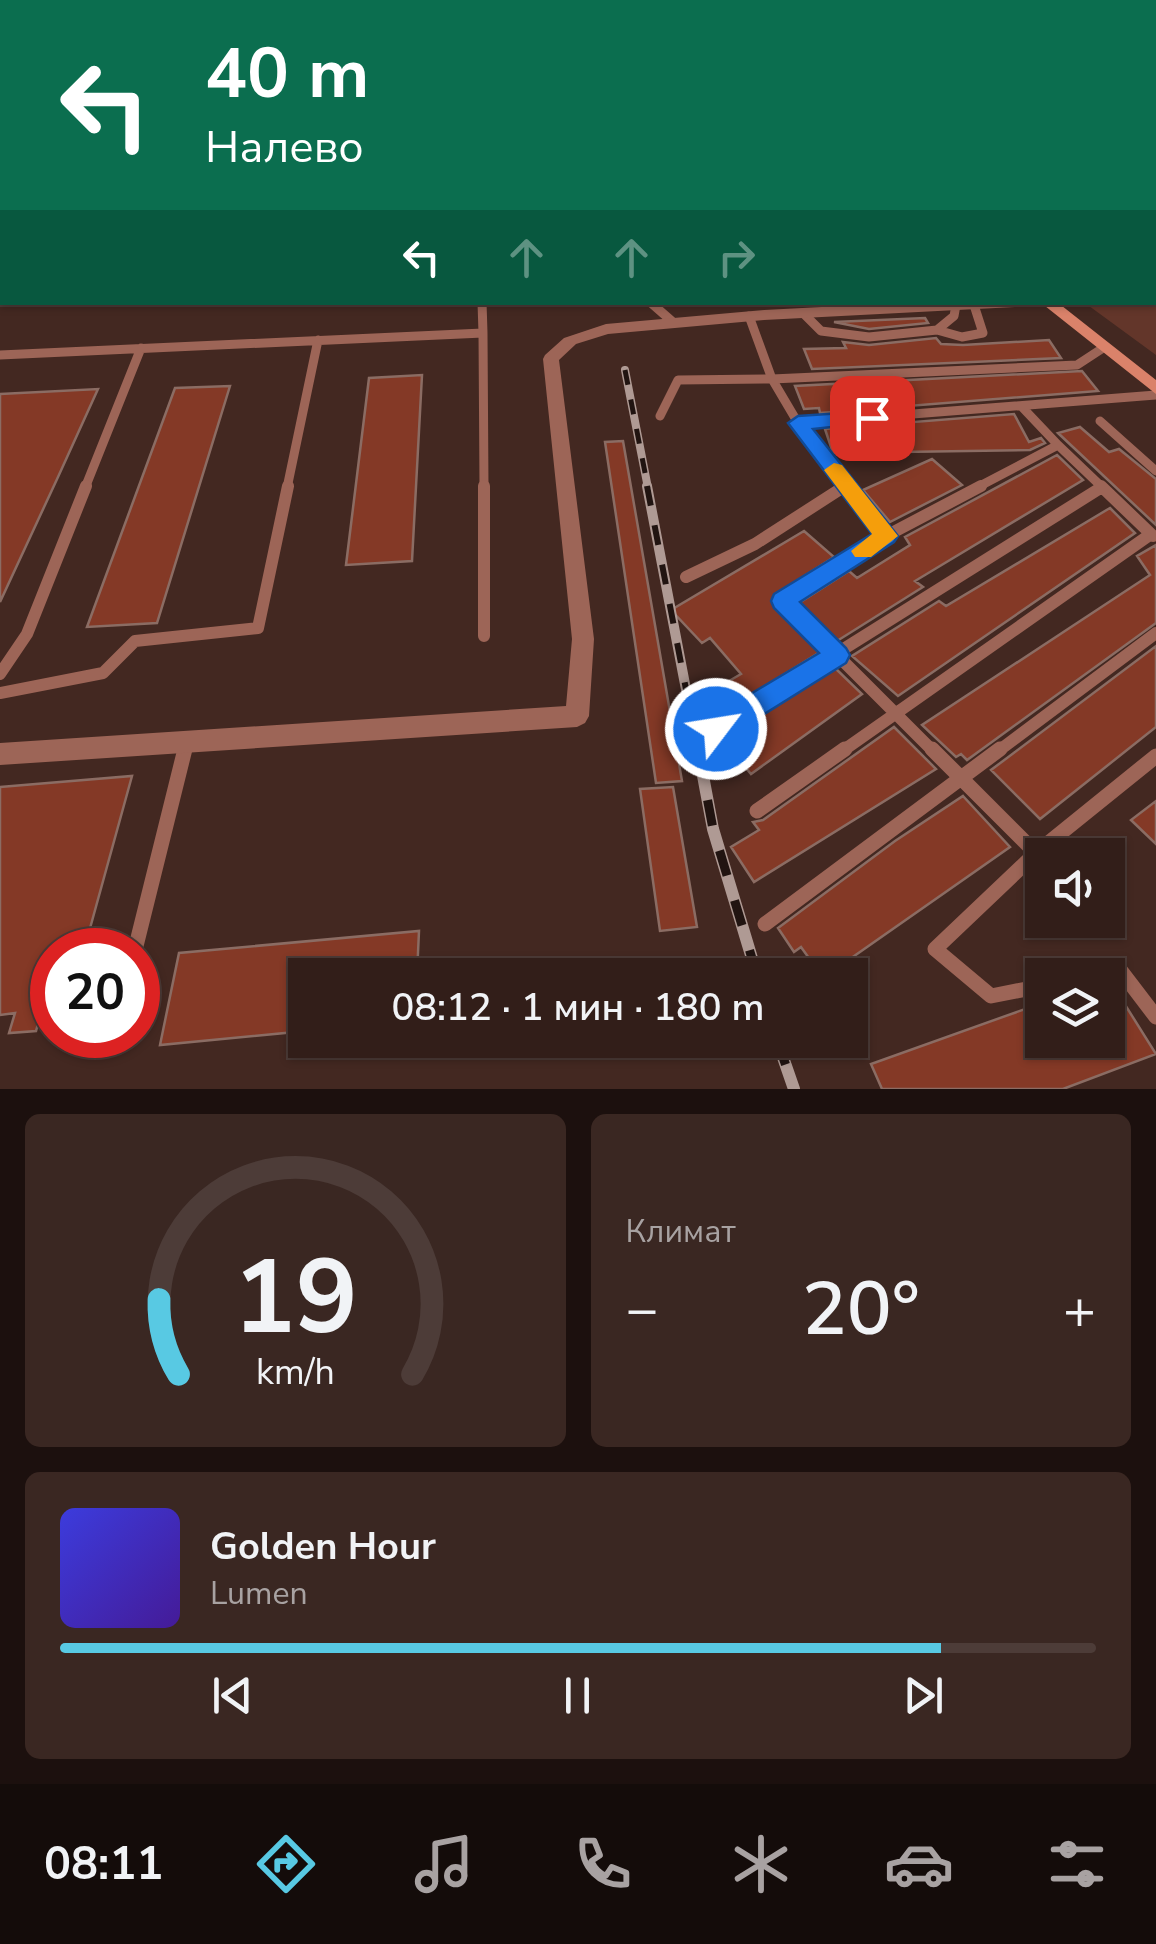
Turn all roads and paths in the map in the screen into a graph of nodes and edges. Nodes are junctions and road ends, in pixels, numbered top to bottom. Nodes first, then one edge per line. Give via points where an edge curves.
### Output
1 (482, 305) edge
2 (656, 305) edge
3 (965, 305) edge
4 (1050, 305) edge
5 (804, 313) junction
6 (749, 316) junction
7 (674, 323) junction
8 (937, 330) junction
9 (483, 333) junction
10 (318, 340) junction
11 (141, 348) junction
12 (1104, 348) junction
13 (0, 354) edge
14 (772, 379) junction
15 (1156, 392) edge
16 (1022, 407) junction
17 (660, 416) dead end
18 (1100, 421) dead end
19 (798, 423) junction
20 (1058, 445) junction
21 (1156, 471) edge
22 (846, 485) junction
23 (1102, 487) junction
24 (886, 536) junction
25 (1153, 536) edge
26 (686, 577) dead end
27 (1156, 632) edge
28 (484, 636) dead end
29 (837, 655) junction
30 (0, 674) edge
31 (0, 693) edge
32 (897, 715) junction
33 (716, 729) dead end
34 (188, 742) junction
35 (0, 754) edge
36 (1156, 756) edge
37 (960, 778) junction
38 (757, 811) dead end
39 (1055, 838) edge
40 (1025, 842) edge
41 (1025, 863) edge
42 (765, 924) dead end
43 (141, 928) edge
44 (1125, 976) edge
45 (1025, 989) edge
46 (1156, 1017) edge

1 - 9 lane
2 - 7 lane
3 - 5 street
3 - 8 lane
3 - 8 lane via 983,332 962,337
4 - 12 main road
5 - 6 street
5 - 8 lane via 820,331 869,337
6 - 7 street
6 - 14 lane
7 - 34 street via 606,328 570,341 552,358 583,639 577,716
9 - 10 lane
9 - 28 lane
10 - 11 lane
10 - 31 lane via 258,628 135,640 103,672
11 - 13 lane
11 - 30 lane via 27,634
12 - 14 lane via 1077,365
12 - 15 main road
14 - 17 lane via 678,380
14 - 19 lane
15 - 16 lane
16 - 19 lane
16 - 20 lane
18 - 21 lane
19 - 22 lane
20 - 23 lane
20 - 24 lane
22 - 24 lane
22 - 26 lane via 755,544
23 - 25 lane
23 - 29 lane
24 - 29 lane via 783,601
25 - 32 lane
27 - 37 lane
29 - 32 lane
29 - 33 lane
32 - 37 lane
32 - 38 lane
34 - 35 street
34 - 43 lane
36 - 39 lane
37 - 40 lane
37 - 42 lane
41 - 45 lane via 935,948 991,996
44 - 46 lane

